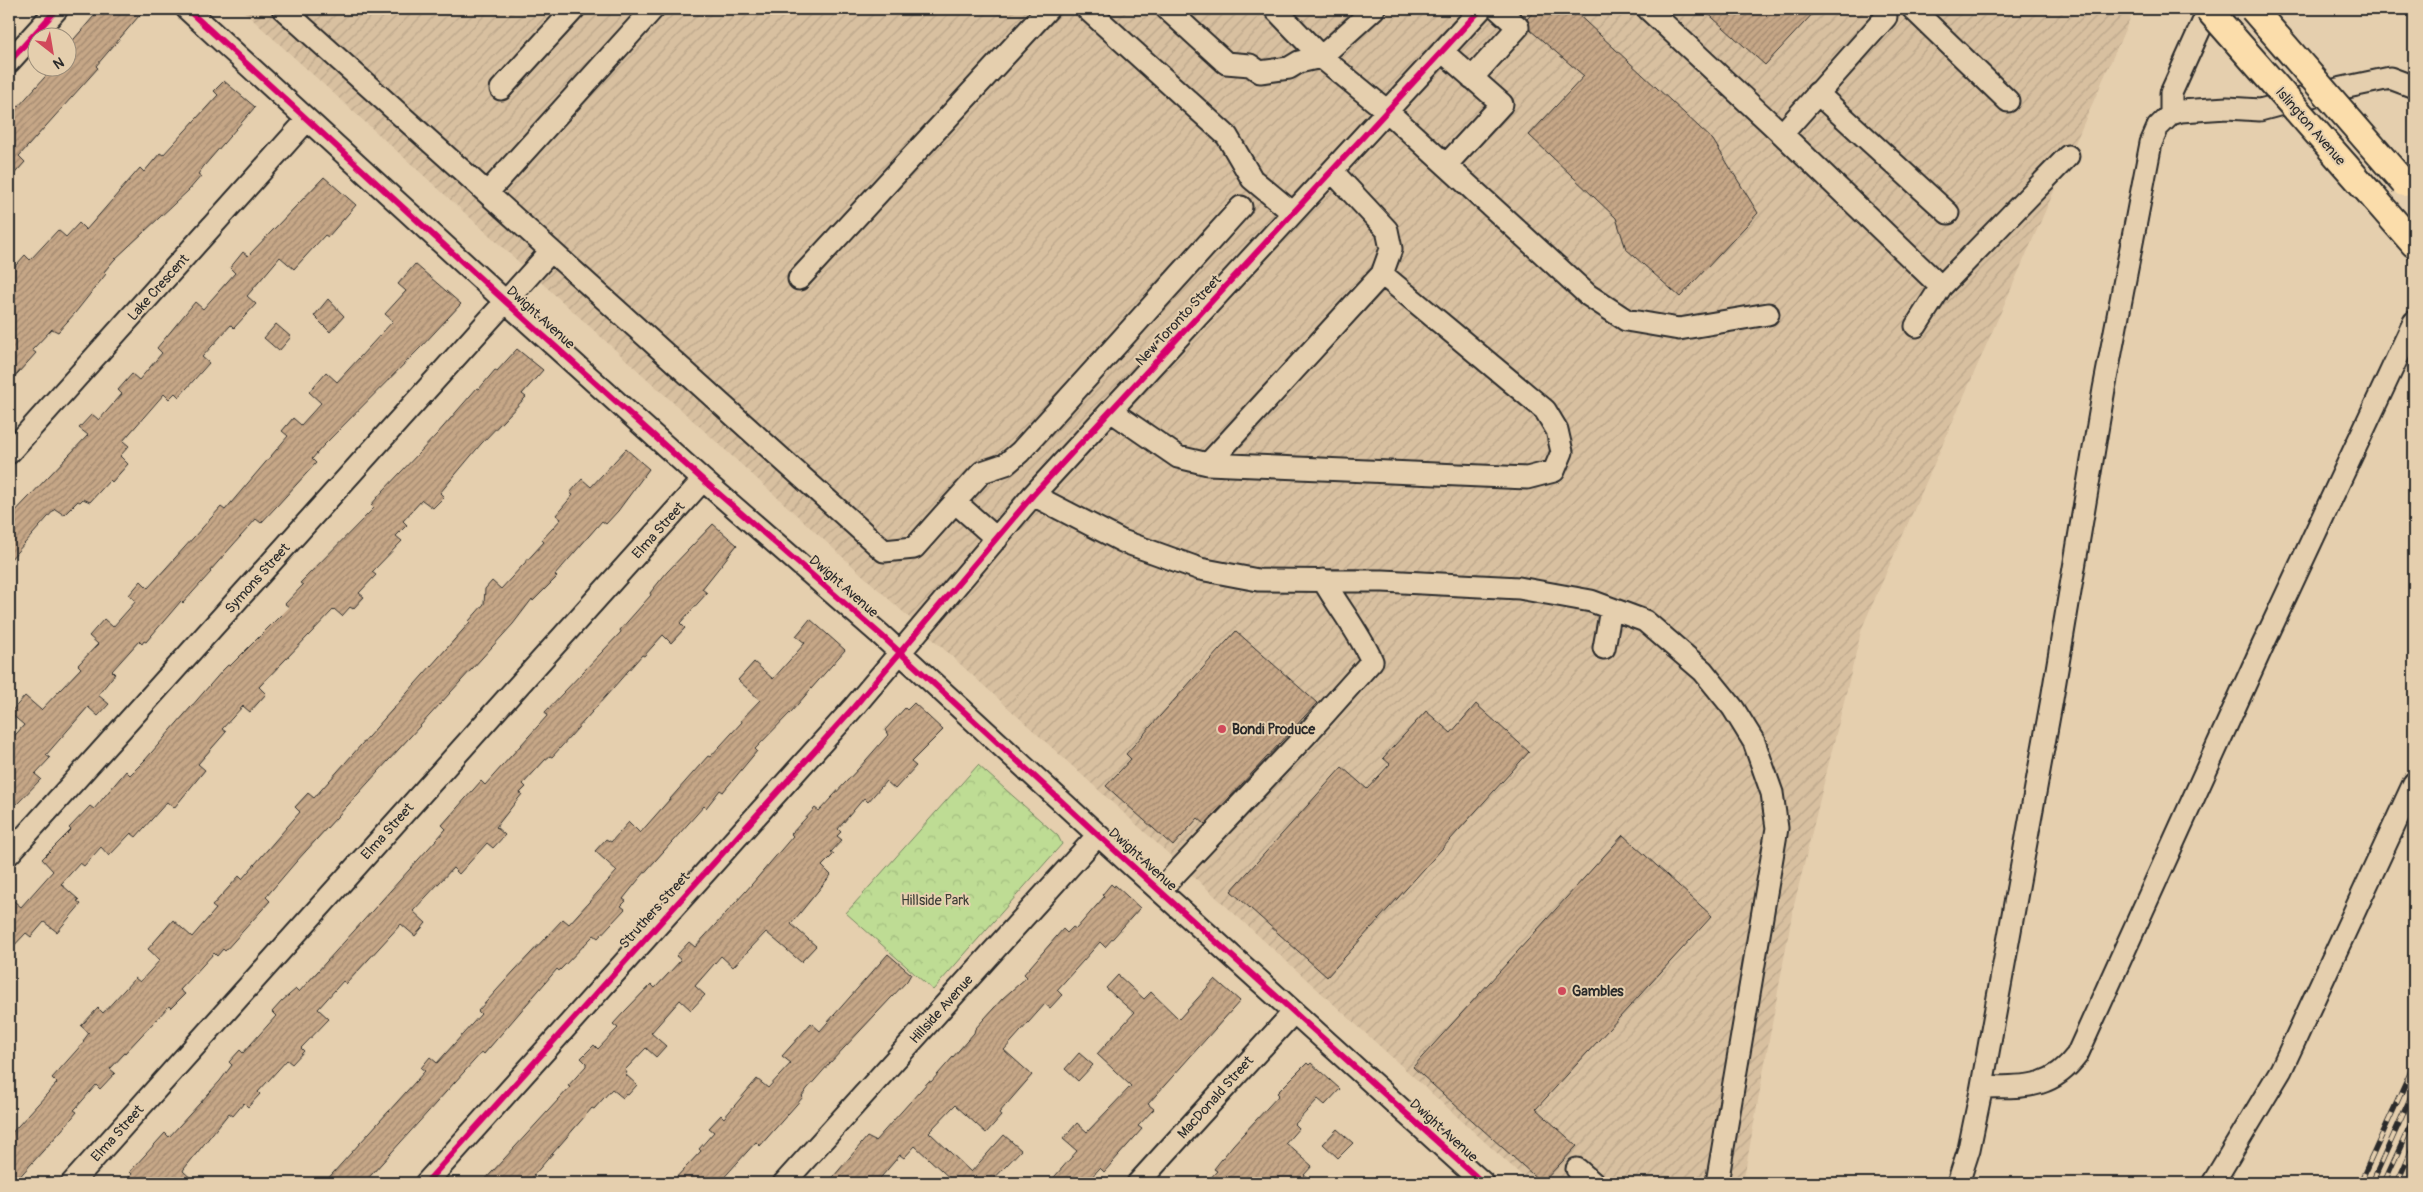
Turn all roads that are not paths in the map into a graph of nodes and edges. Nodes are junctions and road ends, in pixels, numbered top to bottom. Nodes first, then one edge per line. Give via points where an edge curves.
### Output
1 (57, 9) edge
2 (186, 9) edge
3 (283, 9) edge
4 (574, 9) edge
5 (653, 9) edge
6 (1048, 9) edge
7 (1086, 9) edge
8 (1167, 9) edge
9 (1275, 9) edge
10 (1374, 9) edge
11 (1481, 9) edge
12 (1498, 9) edge
13 (1648, 9) edge
14 (1913, 9) edge
15 (2209, 9) edge
16 (2253, 9) edge
17 (1886, 18) dead end
18 (1442, 51) junction
19 (1321, 57) junction
20 (9, 62) edge
21 (1472, 78) junction
22 (2414, 87) edge
23 (501, 89) dead end
24 (1817, 94) junction
25 (2008, 101) dead end
26 (1387, 111) junction
27 (2171, 114) junction
28 (307, 120) junction
29 (1782, 134) junction
30 (2068, 156) dead end
31 (1446, 165) junction
32 (1332, 171) junction
33 (486, 193) junction
34 (2414, 195) edge
35 (1241, 207) dead end
36 (1293, 213) junction
37 (1948, 213) dead end
38 (2414, 244) edge
39 (551, 250) junction
40 (1382, 274) junction
41 (799, 279) dead end
42 (1941, 287) junction
43 (506, 302) junction
44 (1768, 314) dead end
45 (2414, 322) edge
46 (1916, 326) dead end
47 (1111, 411) junction
48 (9, 453) edge
49 (1208, 464) junction
50 (703, 480) junction
51 (1033, 496) junction
52 (955, 502) junction
53 (997, 539) junction
54 (1323, 580) junction
55 (1611, 609) junction
56 (1604, 648) dead end
57 (900, 653) junction
58 (2414, 783) edge
59 (1098, 835) junction
60 (9, 854) edge
61 (1160, 890) junction
62 (1294, 1012) junction
63 (1982, 1086) junction
64 (1577, 1170) dead end
65 (72, 1183) edge
66 (426, 1183) edge
67 (784, 1183) edge
68 (1138, 1183) edge
69 (1483, 1183) edge
70 (1593, 1183) edge
71 (1717, 1183) edge
72 (1958, 1183) edge
73 (2213, 1183) edge

1 - 20 street
2 - 28 street, Dwight Avenue
3 - 33 street
4 - 23 street
5 - 33 street
6 - 41 street
7 - 36 street via 1227,136 1252,179
8 - 19 street via 1226,63 1250,65 1260,72 1288,68
9 - 19 street
10 - 19 street
11 - 18 street, New Toronto Street
12 - 21 street via 1518,27
13 - 29 street
14 - 25 street
15 - 27 street via 2171,93
15 - 38 main road, Islington Avenue, bridge
16 - 34 main road, bridge
17 - 24 street
18 - 21 street
18 - 26 street, New Toronto Street
19 - 26 street
21 - 31 street via 1502,104
22 - 27 street via 2390,78 2260,110 2227,108
24 - 29 street
24 - 37 street
26 - 31 street
26 - 32 street, New Toronto Street
27 - 63 street via 2158,127 2151,143 2104,389
28 - 43 street, Dwight Avenue
28 - 48 street, Lake Crescent
29 - 42 street
30 - 42 street
31 - 44 street via 1588,295 1626,320 1679,329
32 - 36 street, New Toronto Street
32 - 40 street via 1388,230 1391,249
33 - 39 street
35 - 52 street via 1020,452 1006,464 982,472
36 - 47 street, New Toronto Street
39 - 43 street, Symons Street
39 - 52 street via 884,552 914,548
40 - 49 street
40 - 49 street via 1545,410 1557,430 1562,452 1554,471 1527,478
42 - 46 street
43 - 50 street, Dwight Avenue
43 - 60 street, Symons Street
45 - 63 street via 2076,1054 2067,1067 2043,1082 2018,1088
47 - 49 street via 1178,457
47 - 51 street, New Toronto Street
50 - 57 street, Dwight Avenue
50 - 65 street, Elma Street
51 - 53 street, New Toronto Street
51 - 54 street via 1122,542 1200,569 1258,580
52 - 53 street
53 - 57 street, New Toronto Street
54 - 55 street via 1519,588 1591,601
54 - 61 street via 1363,641 1372,661
55 - 56 street
55 - 71 street via 1645,621 1703,671 1733,708 1754,742 1772,793 1777,828
57 - 59 street, Dwight Avenue
57 - 66 street, Struthers Street
58 - 73 street via 2281,1070
59 - 61 street, Dwight Avenue
59 - 67 street, Hillside Avenue
61 - 62 street, Dwight Avenue
62 - 68 street, MacDonald Street
62 - 69 street, Dwight Avenue
63 - 72 street via 1969,1150
64 - 70 street

